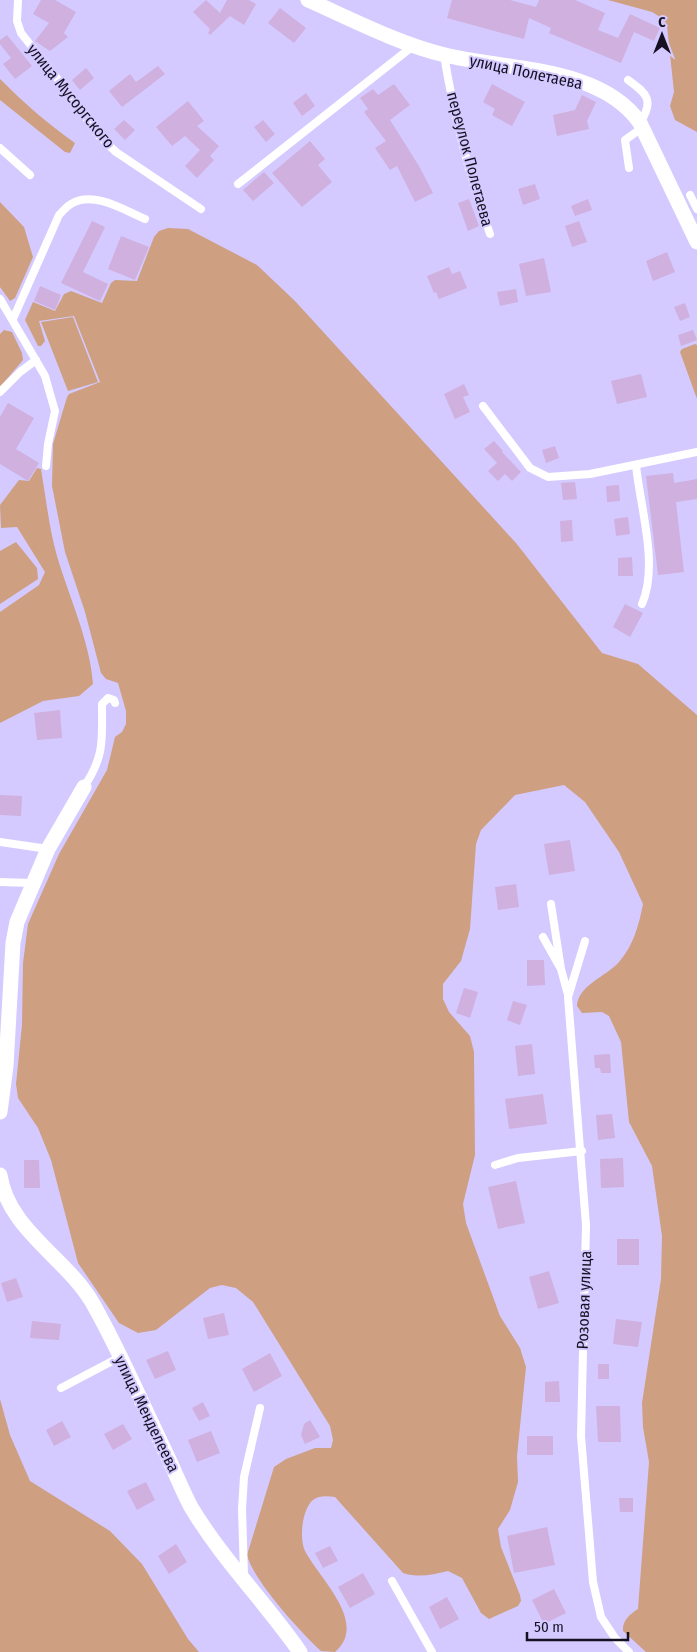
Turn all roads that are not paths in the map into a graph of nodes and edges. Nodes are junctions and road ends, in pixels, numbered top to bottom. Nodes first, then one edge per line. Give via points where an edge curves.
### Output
1 (18, 0) edge
2 (308, 0) edge
3 (414, 44) junction
4 (444, 55) junction
5 (628, 80) dead end
6 (641, 126) junction
7 (0, 148) edge
8 (630, 168) dead end
9 (30, 175) dead end
10 (238, 184) dead end
11 (690, 195) dead end
12 (201, 209) dead end
13 (697, 209) edge
14 (145, 219) dead end
15 (490, 234) dead end
16 (696, 238) edge
17 (0, 299) edge
18 (13, 320) junction
19 (36, 360) junction
20 (0, 392) edge
21 (483, 406) dead end
22 (697, 452) edge
23 (636, 465) junction
24 (46, 466) dead end
25 (642, 604) dead end
26 (115, 704) dead end
27 (84, 787) joint
28 (0, 842) edge
29 (48, 849) junction
30 (0, 882) edge
31 (32, 883) junction
32 (551, 904) dead end
33 (543, 937) dead end
34 (586, 941) dead end
35 (561, 969) junction
36 (568, 997) junction
37 (0, 1112) edge
38 (582, 1151) junction
39 (495, 1165) dead end
40 (0, 1176) edge
41 (120, 1357) junction
42 (61, 1388) dead end
43 (260, 1408) dead end
44 (244, 1580) junction
45 (392, 1581) dead end
46 (300, 1652) edge
47 (432, 1652) edge
48 (629, 1652) edge

1 - 12 lane, улица Мусоргского via 17,21 21,33 98,135 116,152
2 - 3 street, улица Полетаева
3 - 4 street, улица Полетаева
3 - 10 lane
4 - 6 street, улица Полетаева via 586,84 617,98 631,110
4 - 15 lane, переулок Полетаева via 456,125
5 - 6 lane via 648,101
6 - 8 lane via 626,140
6 - 16 street, улица Полетаева
7 - 9 lane
11 - 13 lane
14 - 18 lane via 95,200 85,199 70,204 59,215
17 - 18 lane
18 - 19 lane
19 - 20 lane
19 - 24 lane via 45,376 55,411
21 - 23 lane via 530,468 548,478
22 - 23 lane
23 - 25 lane via 649,562 647,593
26 - 27 lane via 108,698 102,704 102,747 96,768
27 - 29 street
28 - 29 lane
29 - 31 street
30 - 31 lane
31 - 37 street via 17,922 13,943
32 - 35 lane
33 - 35 lane
34 - 36 lane, Розовая улица
35 - 36 lane
36 - 38 lane, Розовая улица
38 - 39 lane via 518,1158
38 - 48 lane, Розовая улица via 586,1225 581,1436 593,1582 602,1617 615,1638
40 - 41 street, улица Менделеева via 11,1210 91,1301
41 - 42 lane
41 - 44 street, улица Менделеева via 192,1507
43 - 44 lane via 244,1477
44 - 46 street, улица Менделеева
45 - 47 lane

